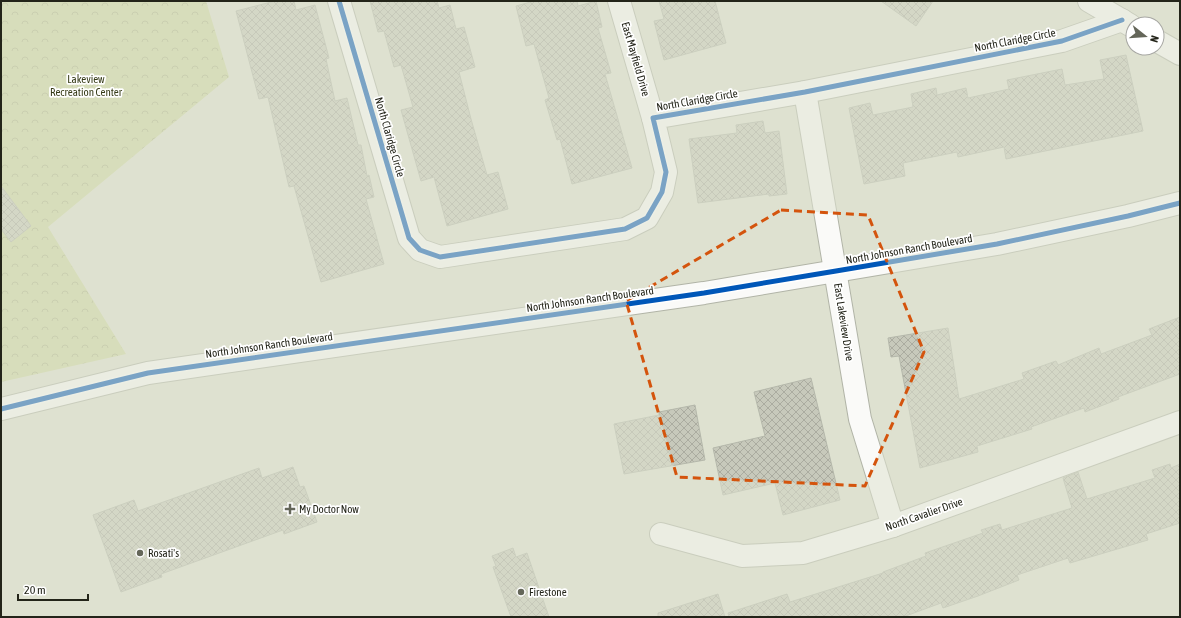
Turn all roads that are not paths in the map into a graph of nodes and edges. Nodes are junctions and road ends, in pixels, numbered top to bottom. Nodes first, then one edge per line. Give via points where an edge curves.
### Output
1 (339, 1) edge
2 (619, 1) edge
3 (1089, 1) edge
4 (1125, 21) edge
5 (1125, 24) edge
6 (1165, 46) edge
7 (1180, 54) edge
8 (805, 92) junction
9 (653, 118) junction
10 (1180, 203) edge
11 (836, 271) junction
12 (1, 409) edge
13 (1180, 422) edge
14 (894, 526) junction
15 (661, 534) dead end

1 - 9 street, North Claridge Circle via 409,238 420,250 440,257 625,229 647,218 662,192 666,172
2 - 9 street, East Mayfield Drive
3 - 4 street, North Claridge Circle
5 - 8 street, North Claridge Circle via 1062,41
6 - 7 street
8 - 9 street, North Claridge Circle
8 - 11 street, East Lakeview Drive
10 - 11 street, North Johnson Ranch Boulevard via 997,244
11 - 12 street, North Johnson Ranch Boulevard via 704,293 148,373
11 - 14 street, East Lakeview Drive via 860,419
13 - 14 street, North Cavalier Drive
14 - 15 street, North Cavalier Drive via 802,554 742,556

